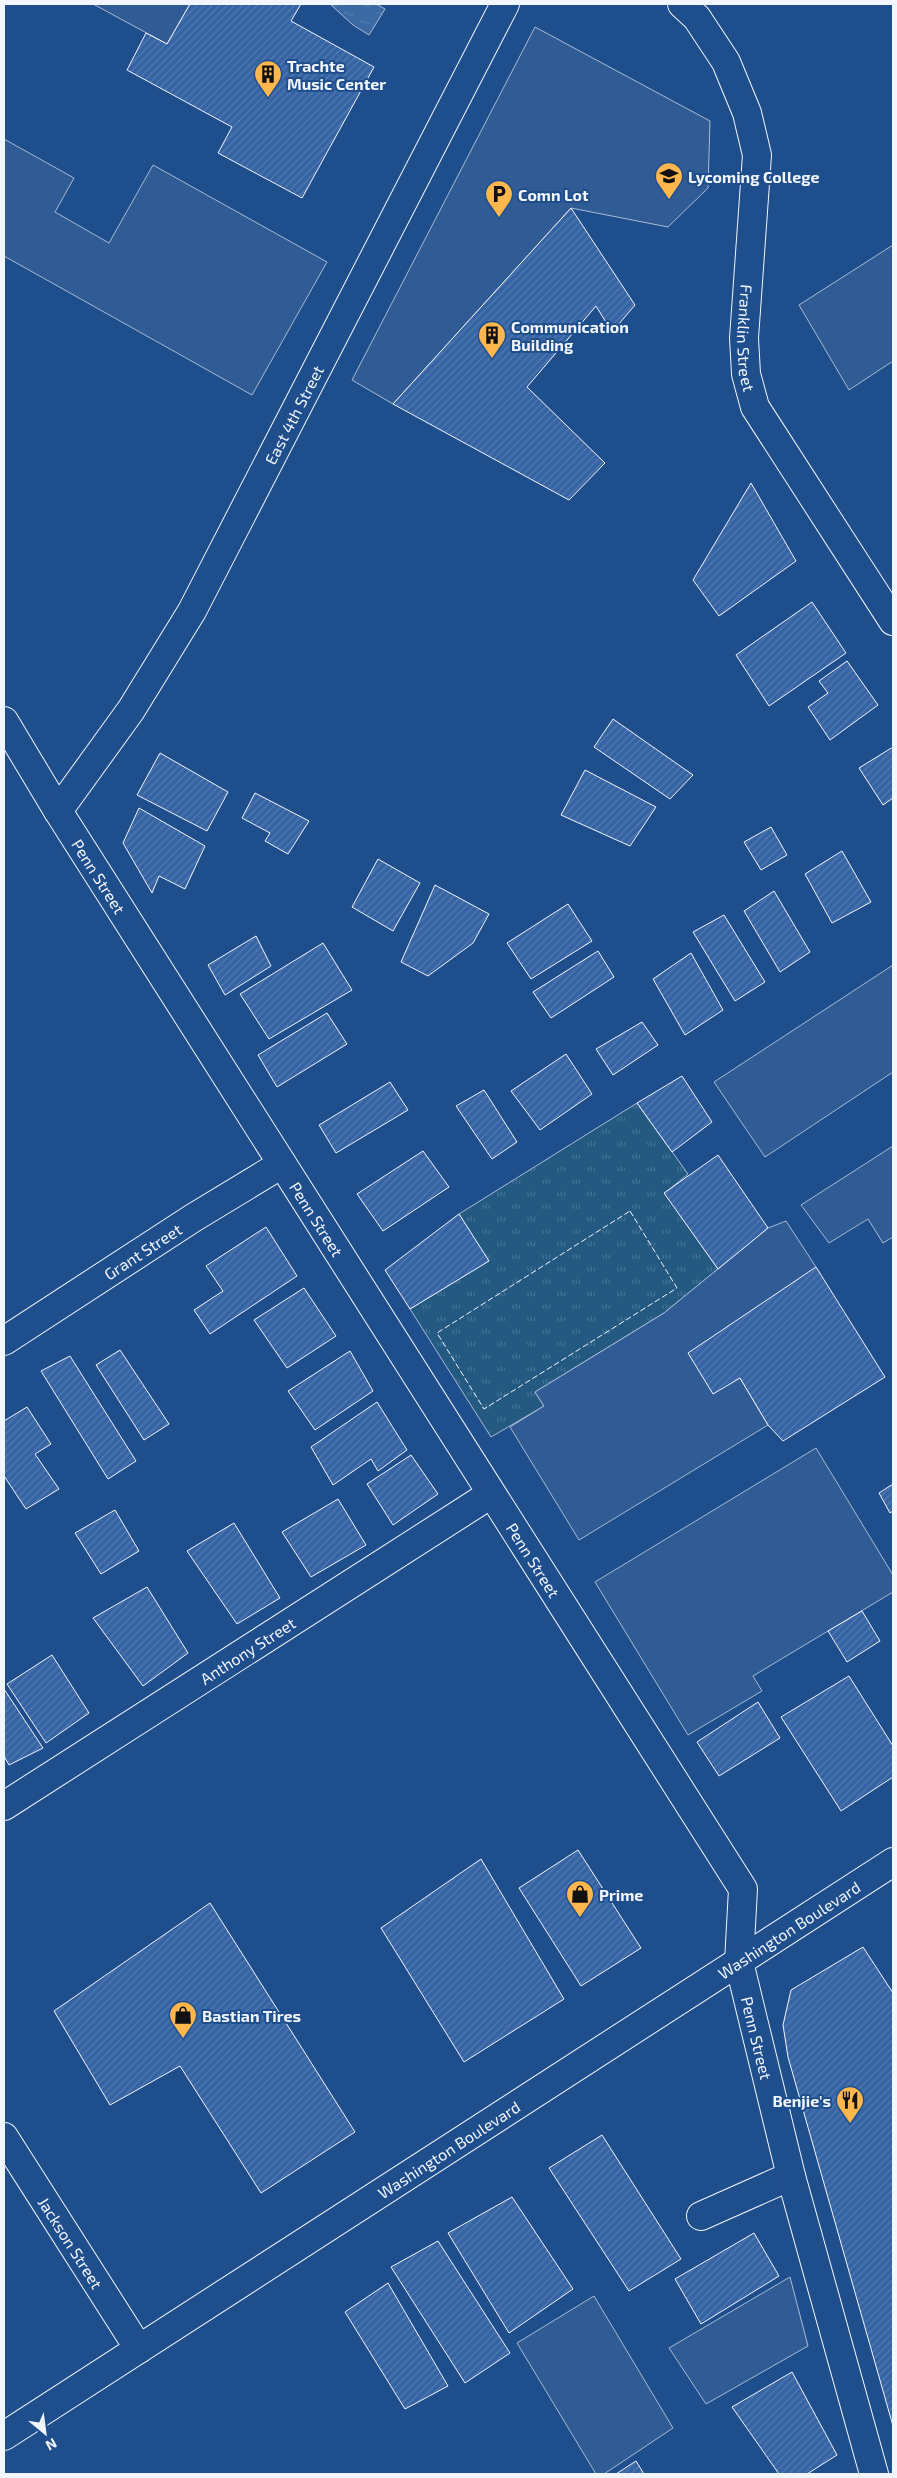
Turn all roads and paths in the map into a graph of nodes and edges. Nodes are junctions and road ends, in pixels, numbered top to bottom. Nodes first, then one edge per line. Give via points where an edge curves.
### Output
1 (506, 4) edge
2 (682, 4) edge
3 (893, 621) edge
4 (4, 721) edge
5 (58, 811) junction
6 (282, 1164) junction
7 (4, 1341) edge
8 (490, 1494) junction
9 (4, 1806) edge
10 (893, 1862) edge
11 (739, 1962) junction
12 (4, 2137) edge
13 (791, 2176) junction
14 (701, 2216) dead end
15 (139, 2349) junction
16 (4, 2436) edge
17 (874, 2474) edge

1 - 5 street, East 4th Street via 192,611 131,710
2 - 3 street, Franklin Street via 697,18 726,62 747,113 757,155 744,338 746,374 755,407
4 - 5 street, Penn Street
5 - 6 street, Penn Street
6 - 7 street, Grant Street
6 - 8 street, Penn Street
8 - 9 street, Anthony Street
8 - 11 street, Penn Street via 743,1890
10 - 11 street, Washington Boulevard
11 - 13 street, Penn Street
11 - 15 street, Washington Boulevard
12 - 15 street, Jackson Street
13 - 14 street
13 - 17 street, Penn Street
15 - 16 street, Washington Boulevard

